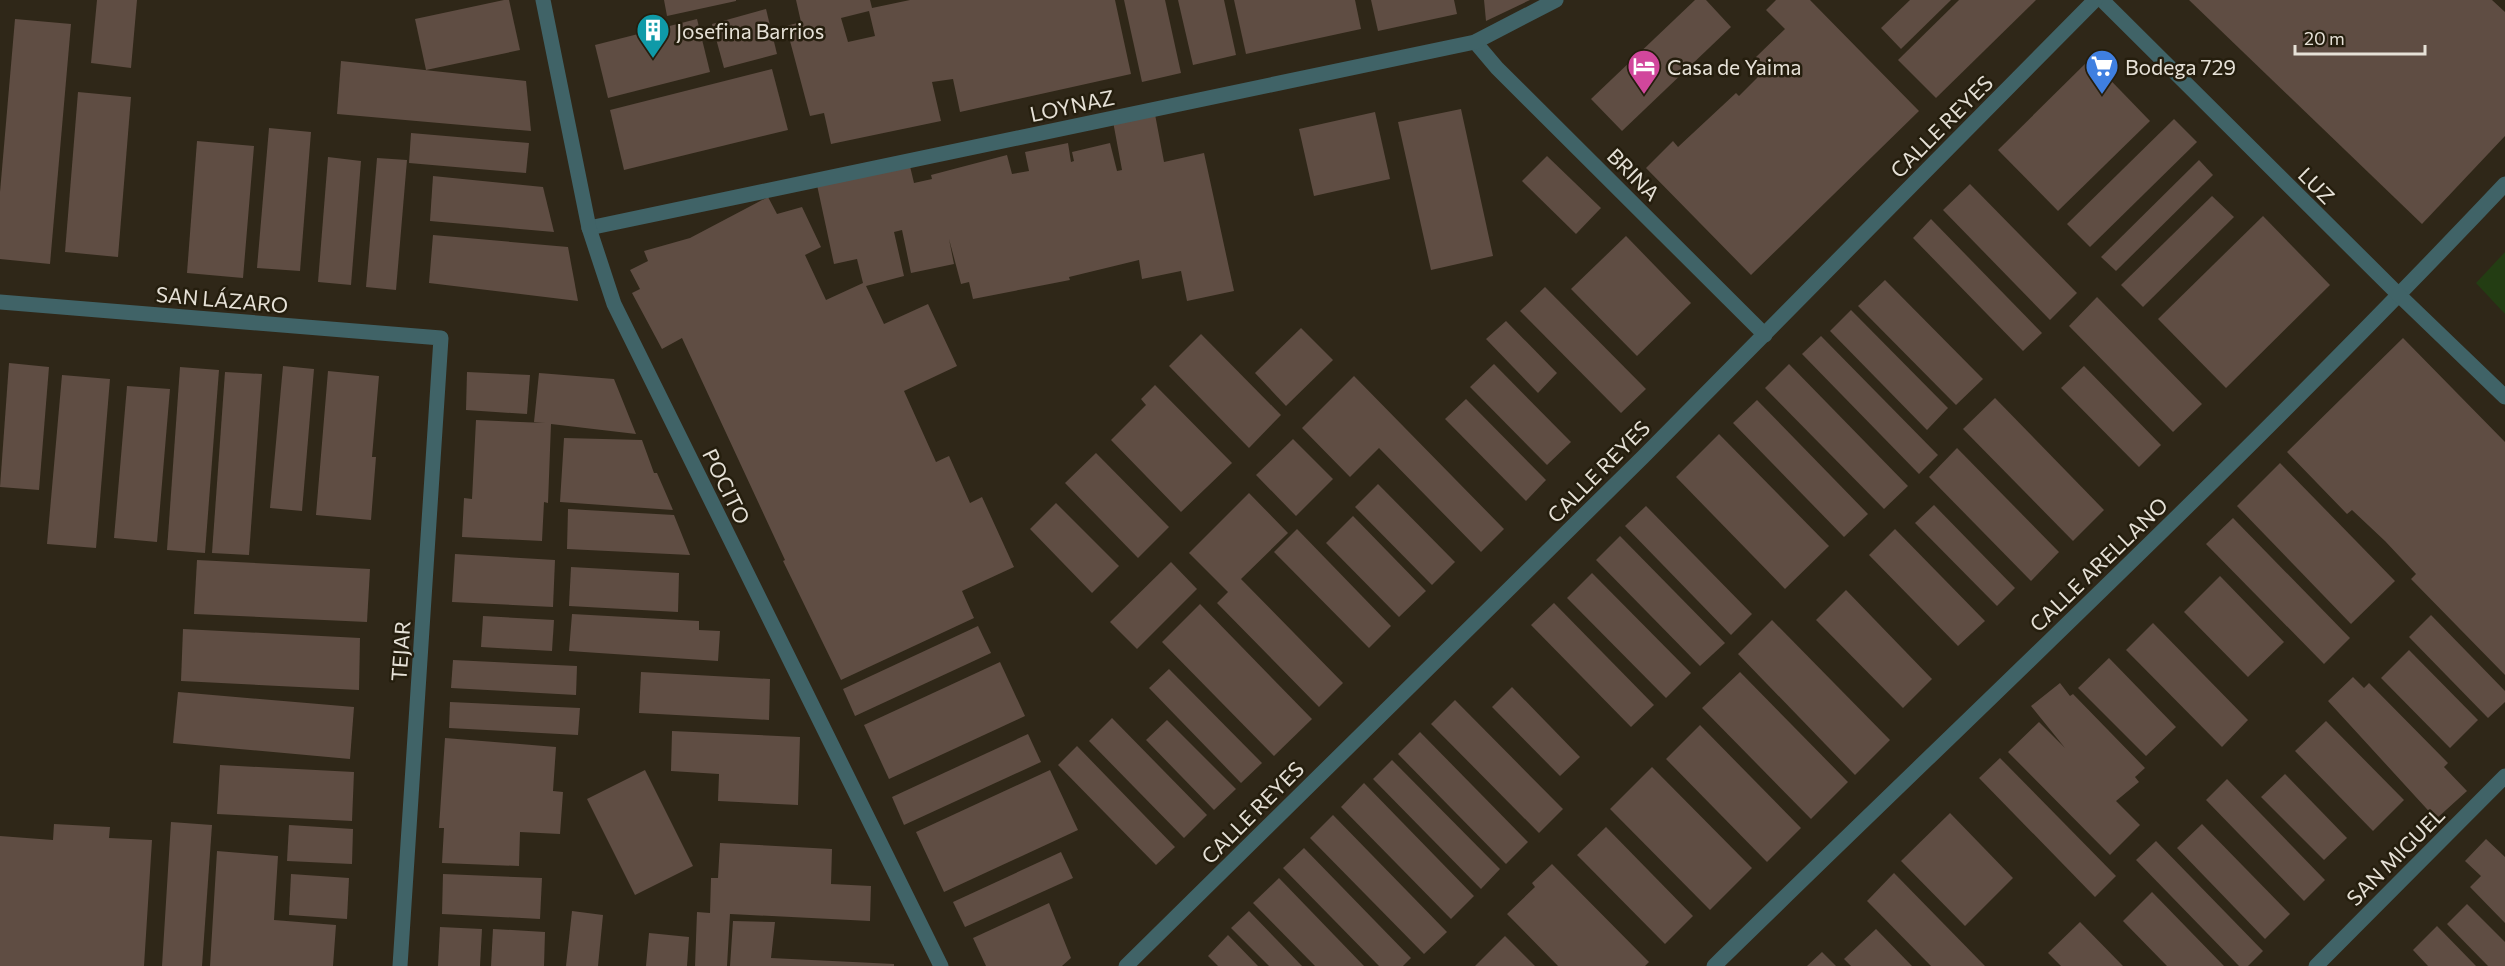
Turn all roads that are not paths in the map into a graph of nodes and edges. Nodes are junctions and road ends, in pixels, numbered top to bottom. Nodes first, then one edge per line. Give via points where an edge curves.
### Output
1 (543, 0) edge
2 (1556, 0) edge
3 (2095, 0) edge
4 (2102, 0) edge
5 (1475, 42) junction
6 (2505, 184) edge
7 (589, 228) junction
8 (2400, 296) junction
9 (0, 302) edge
10 (1765, 334) junction
11 (441, 338) joint
12 (2505, 397) edge
13 (2505, 777) edge
14 (400, 966) edge
15 (941, 966) edge
16 (1126, 966) edge
17 (1714, 966) edge
18 (2316, 966) edge

1 - 7 street, POCITO
2 - 5 street, LOYNAZ
3 - 10 street, CALLE REYES
4 - 8 street, LUZ
5 - 7 street, LOYNAZ
5 - 10 street, BRINA
6 - 8 street, CALLE ARELLANO
7 - 15 street, POCITO via 614,304
8 - 12 street, LUZ
8 - 17 street, CALLE ARELLANO
9 - 11 street, SAN LÁZARO
10 - 16 street, CALLE REYES
11 - 14 street, TEJAR
13 - 18 street, SAN MIGUEL

